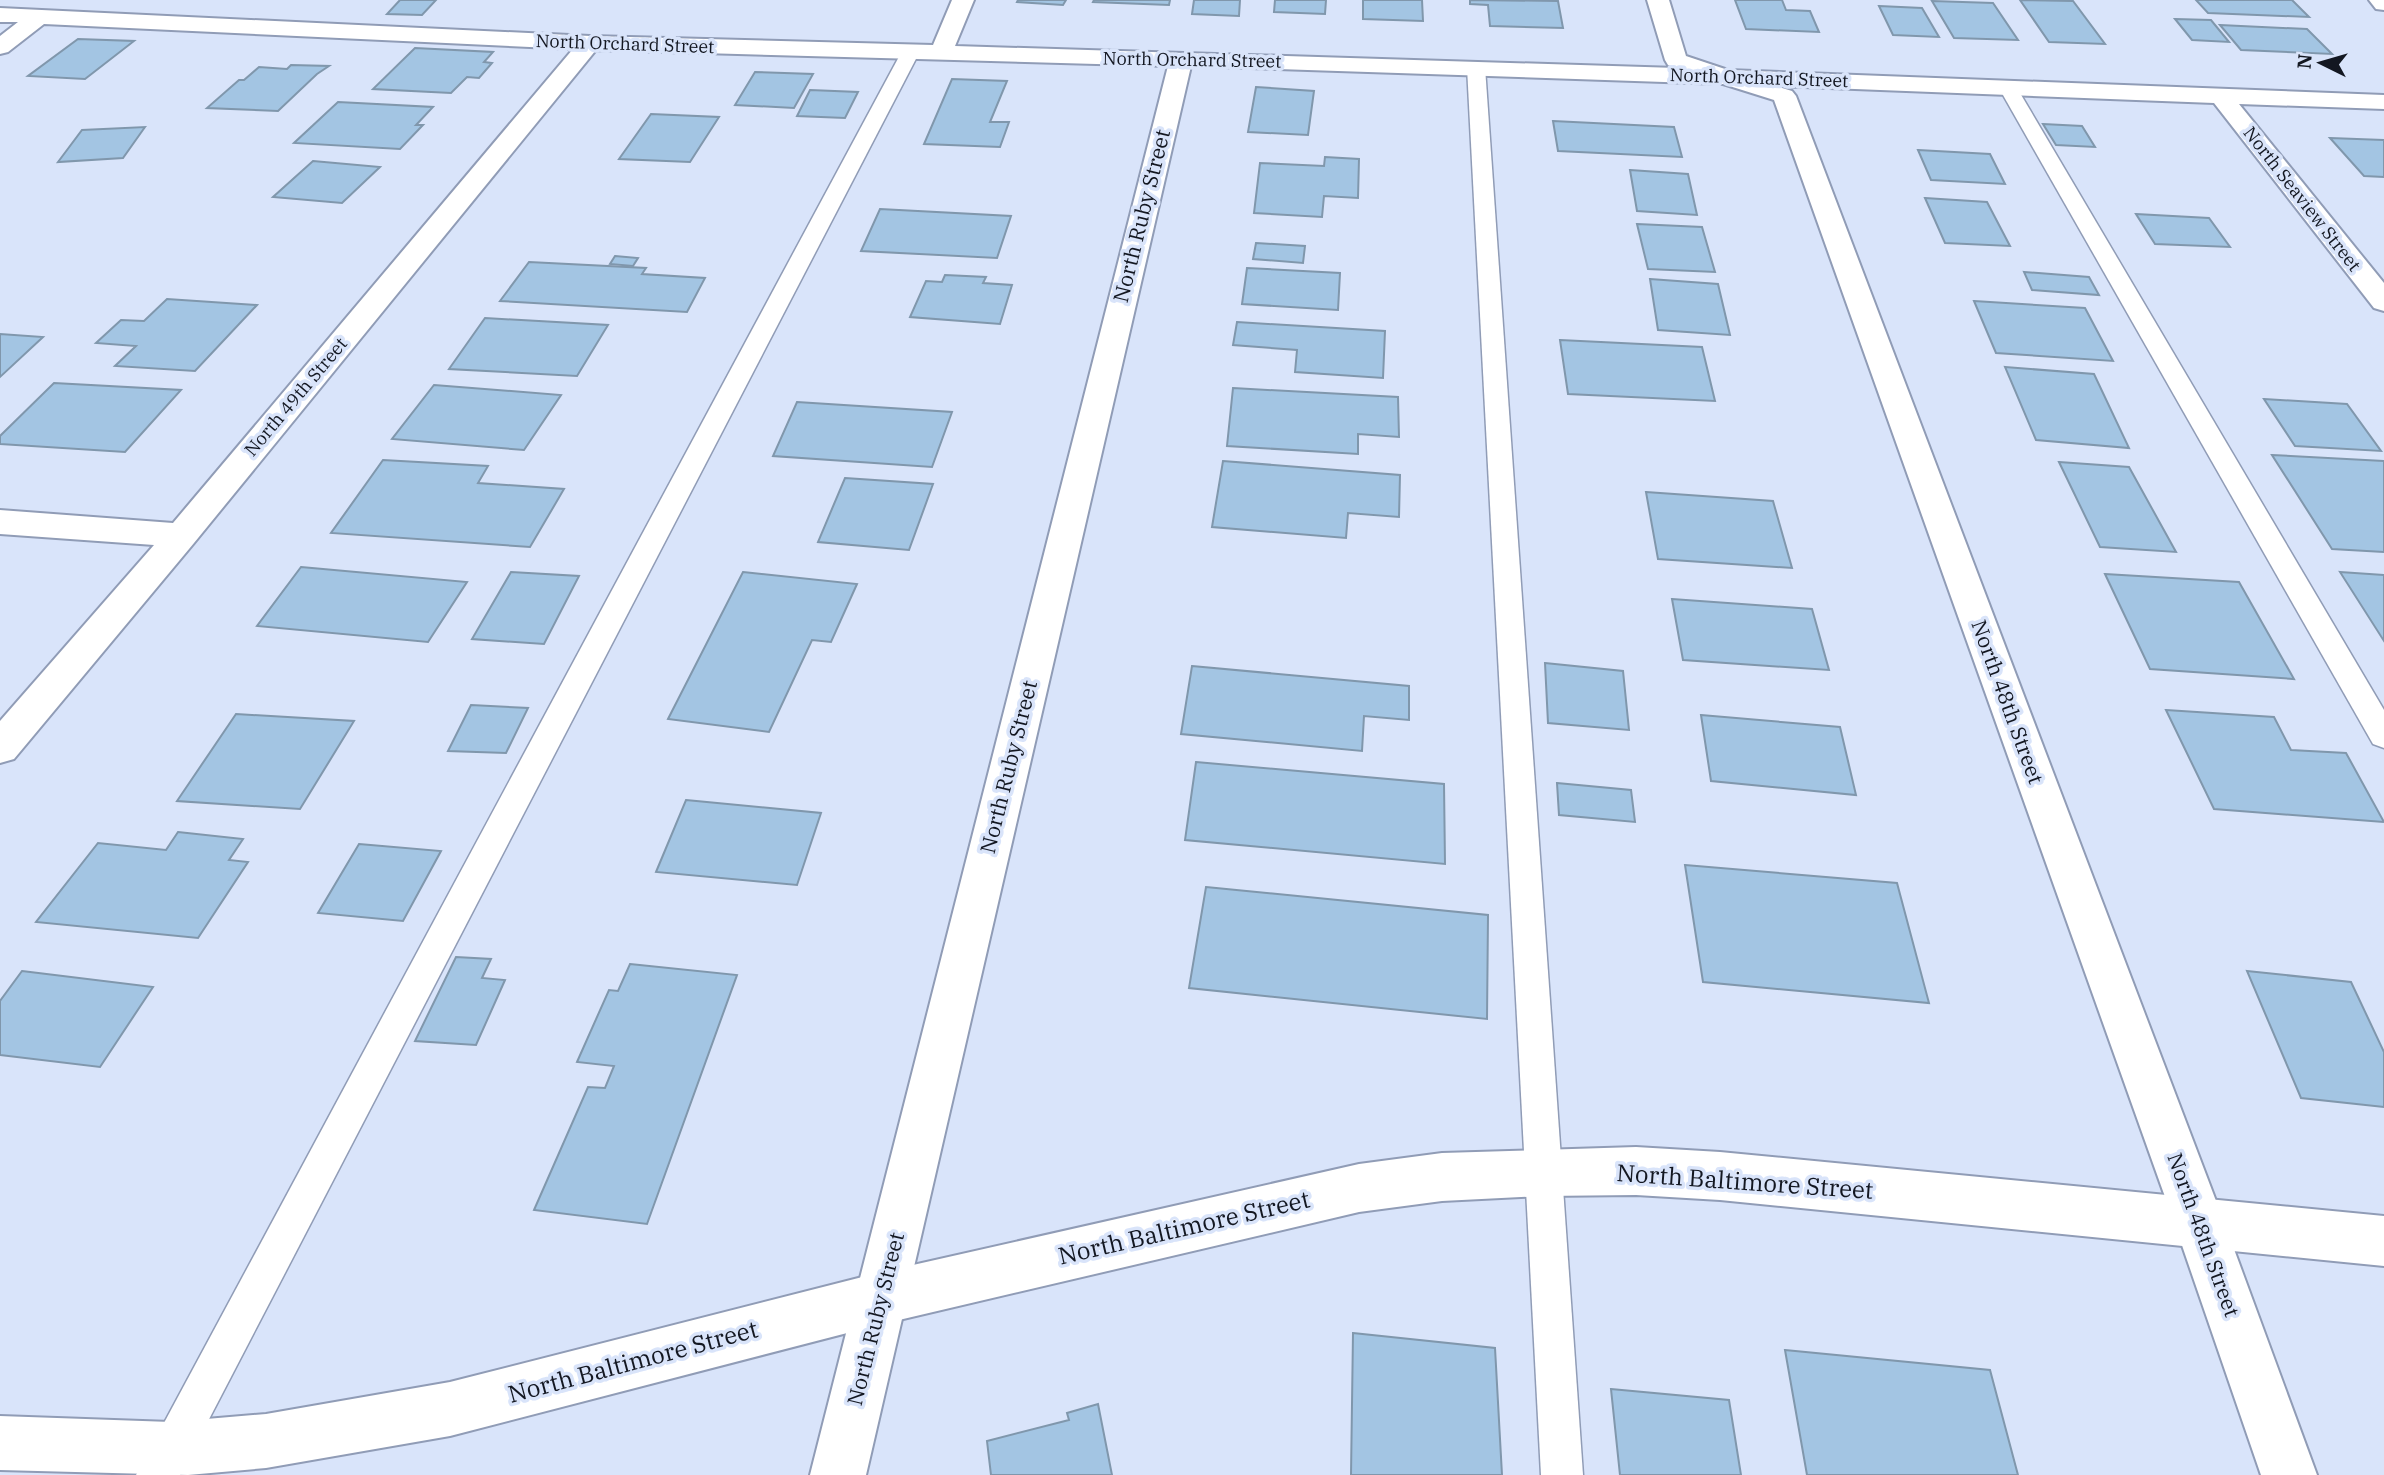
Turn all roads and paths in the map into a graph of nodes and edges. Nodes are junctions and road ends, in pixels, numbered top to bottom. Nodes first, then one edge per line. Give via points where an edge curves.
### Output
1 (963, 0) edge
2 (1658, 0) edge
3 (2379, 0) edge
4 (2384, 4) edge
5 (0, 15) edge
6 (39, 16) junction
7 (590, 43) junction
8 (0, 47) edge
9 (910, 53) junction
10 (941, 53) junction
11 (1181, 60) junction
12 (1476, 67) junction
13 (1730, 76) junction
14 (2008, 88) junction
15 (2220, 95) junction
16 (2384, 102) edge
17 (2384, 302) edge
18 (0, 522) edge
19 (182, 535) junction
20 (2384, 736) edge
21 (0, 748) edge
22 (1543, 1172) junction
23 (2199, 1223) junction
24 (2384, 1241) edge
25 (882, 1298) junction
26 (0, 1443) edge
27 (164, 1462) edge
28 (838, 1475) edge
29 (1562, 1475) edge
30 (2289, 1475) edge

1 - 10 street
2 - 13 street, North 48th Street via 1676,60
3 - 4 street
5 - 6 street, North Orchard Street
6 - 7 street, North Orchard Street
6 - 8 street
7 - 9 street, North Orchard Street
7 - 19 street, North 49th Street
9 - 10 street, North Orchard Street
9 - 27 lane
10 - 11 street, North Orchard Street
11 - 12 street, North Orchard Street
11 - 25 street, North Ruby Street
12 - 13 street, North Orchard Street
12 - 22 lane
13 - 14 street, North Orchard Street
13 - 23 street, North 48th Street via 1784,96
14 - 15 street, North Orchard Street
14 - 20 lane
15 - 16 street, North Orchard Street
15 - 17 street, North Seaview Street
18 - 19 street
19 - 21 street, North 49th Street
22 - 23 street, North Baltimore Street via 1720,1176
22 - 25 street, North Baltimore Street via 1442,1177 1359,1188
22 - 29 lane
23 - 24 street, North Baltimore Street
23 - 30 street, North 48th Street
25 - 27 street, North Baltimore Street via 450,1409
25 - 28 street, North Ruby Street
26 - 27 street, North Baltimore Street

